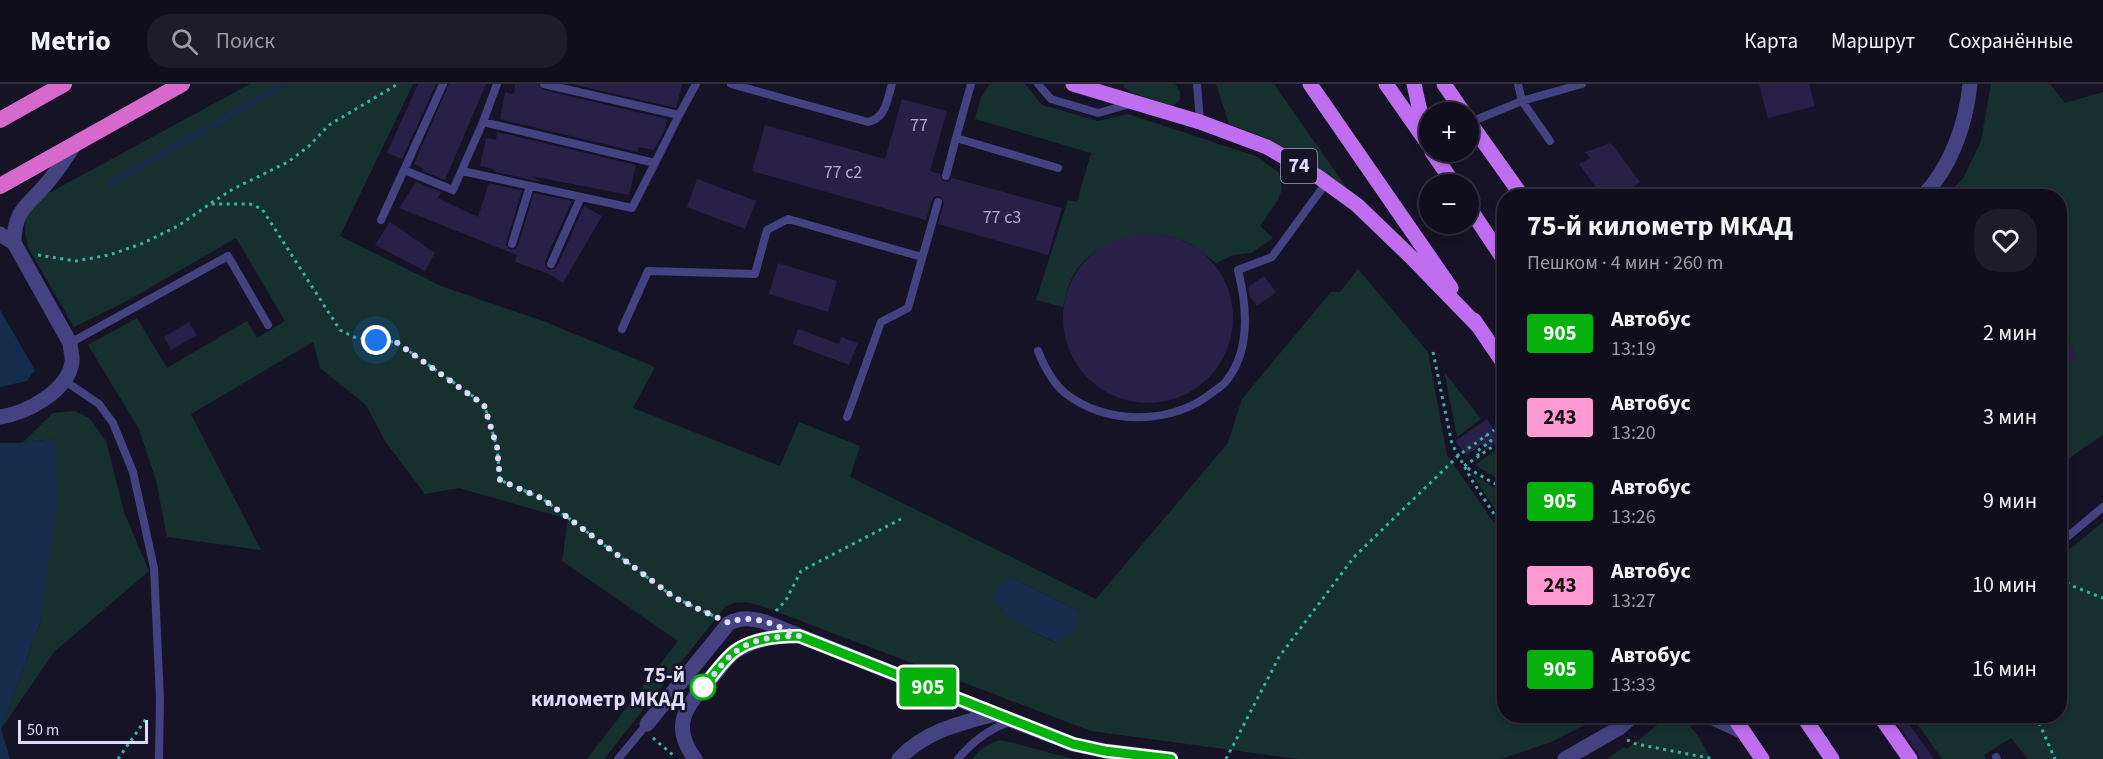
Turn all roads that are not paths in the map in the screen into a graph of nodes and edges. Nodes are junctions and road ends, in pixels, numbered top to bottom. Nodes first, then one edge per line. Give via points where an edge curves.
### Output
1 (64, 84) edge
2 (182, 84) edge
3 (443, 84) edge
4 (497, 84) edge
5 (544, 84) edge
6 (696, 84) edge
7 (731, 84) edge
8 (892, 84) edge
9 (971, 84) edge
10 (1038, 84) edge
11 (1073, 84) edge
12 (1197, 84) edge
13 (1310, 84) edge
14 (1386, 84) edge
15 (1414, 84) edge
16 (1444, 84) edge
17 (1518, 84) edge
18 (1582, 84) edge
19 (1970, 84) edge
20 (1101, 88) edge
21 (1522, 101) junction
22 (1135, 102) junction
23 (1456, 102) edge
24 (1419, 103) edge
25 (679, 115) junction
26 (1479, 117) edge
27 (0, 119) edge
28 (483, 122) junction
29 (1200, 122) junction
30 (1419, 130) edge
31 (1479, 136) edge
32 (956, 138) junction
33 (1550, 141) dead end
34 (75, 144) junction
35 (655, 163) junction
36 (1058, 168) dead end
37 (404, 170) junction
38 (462, 171) junction
39 (945, 176) dead end
40 (1326, 183) junction
41 (0, 186) edge
42 (530, 186) junction
43 (1517, 189) edge
44 (1930, 189) edge
45 (581, 197) junction
46 (938, 202) dead end
47 (381, 220) dead end
48 (1479, 222) edge
49 (0, 234) edge
50 (14, 243) junction
51 (512, 244) dead end
52 (1497, 250) edge
53 (922, 257) junction
54 (551, 264) dead end
55 (268, 325) dead end
56 (1478, 326) junction
57 (622, 329) dead end
58 (70, 343) junction
59 (1038, 351) dead end
60 (1497, 354) edge
61 (65, 381) junction
62 (0, 417) edge
63 (847, 417) dead end
64 (2103, 507) edge
65 (2067, 537) edge
66 (799, 636) junction
67 (995, 714) junction
68 (1014, 721) junction
69 (1625, 723) edge
70 (1724, 723) edge
71 (1737, 723) edge
72 (1808, 723) edge
73 (1885, 723) edge
74 (646, 724) joint
75 (1743, 732) junction
76 (159, 759) edge
77 (618, 759) edge
78 (695, 759) edge
79 (899, 759) edge
80 (958, 759) edge
81 (1171, 759) edge
82 (1565, 759) edge
83 (1762, 759) edge
84 (1832, 759) edge
85 (1910, 759) edge

1 - 27 highway
2 - 34 highway
3 - 37 lane
4 - 28 lane
5 - 25 lane
6 - 25 lane
7 - 8 lane via 868,122 883,113
9 - 32 lane
10 - 22 lane via 1051,99 1098,113
11 - 20 main road, 74
12 - 29 lane
13 - 56 main road
14 - 30 main road
15 - 24 main road
16 - 23 main road
17 - 21 lane
18 - 21 lane
19 - 44 street via 1968,105 1956,141
20 - 22 main road, 74
21 - 26 lane
21 - 33 lane
22 - 29 main road, 74
25 - 35 lane
28 - 35 lane
28 - 38 lane
29 - 40 main road, 74 via 1267,147
31 - 43 main road, bridge
32 - 36 lane
32 - 39 lane
34 - 41 highway
34 - 50 street via 45,186 23,207
35 - 45 lane via 632,208
37 - 38 lane via 453,190
37 - 47 lane
38 - 42 lane
40 - 56 main road, 74 via 1357,205
40 - 59 lane via 1272,256 1238,270 1245,315 1239,358 1227,381 1189,408 1155,418 1120,416 1090,407 1065,392 1046,371
42 - 45 lane
42 - 51 lane
45 - 54 lane
46 - 53 lane
48 - 52 main road
49 - 50 street
50 - 58 street
53 - 57 lane via 788,219 767,230 755,274 648,271
53 - 63 lane via 908,308 881,322
55 - 58 lane via 228,256
56 - 60 main road
58 - 61 street via 72,362
61 - 62 street via 47,398
61 - 76 lane via 99,405 113,423 132,472 154,568
64 - 65 lane
66 - 67 street
66 - 74 street via 765,622 740,618 729,623
66 - 78 street via 775,636 734,652 703,687 683,715 682,732
67 - 68 street
67 - 79 street via 933,733
68 - 80 lane via 971,743
68 - 81 street via 1073,744
69 - 82 street
70 - 75 street
71 - 75 main road
72 - 84 main road
73 - 85 main road
74 - 77 lane
75 - 83 main road

